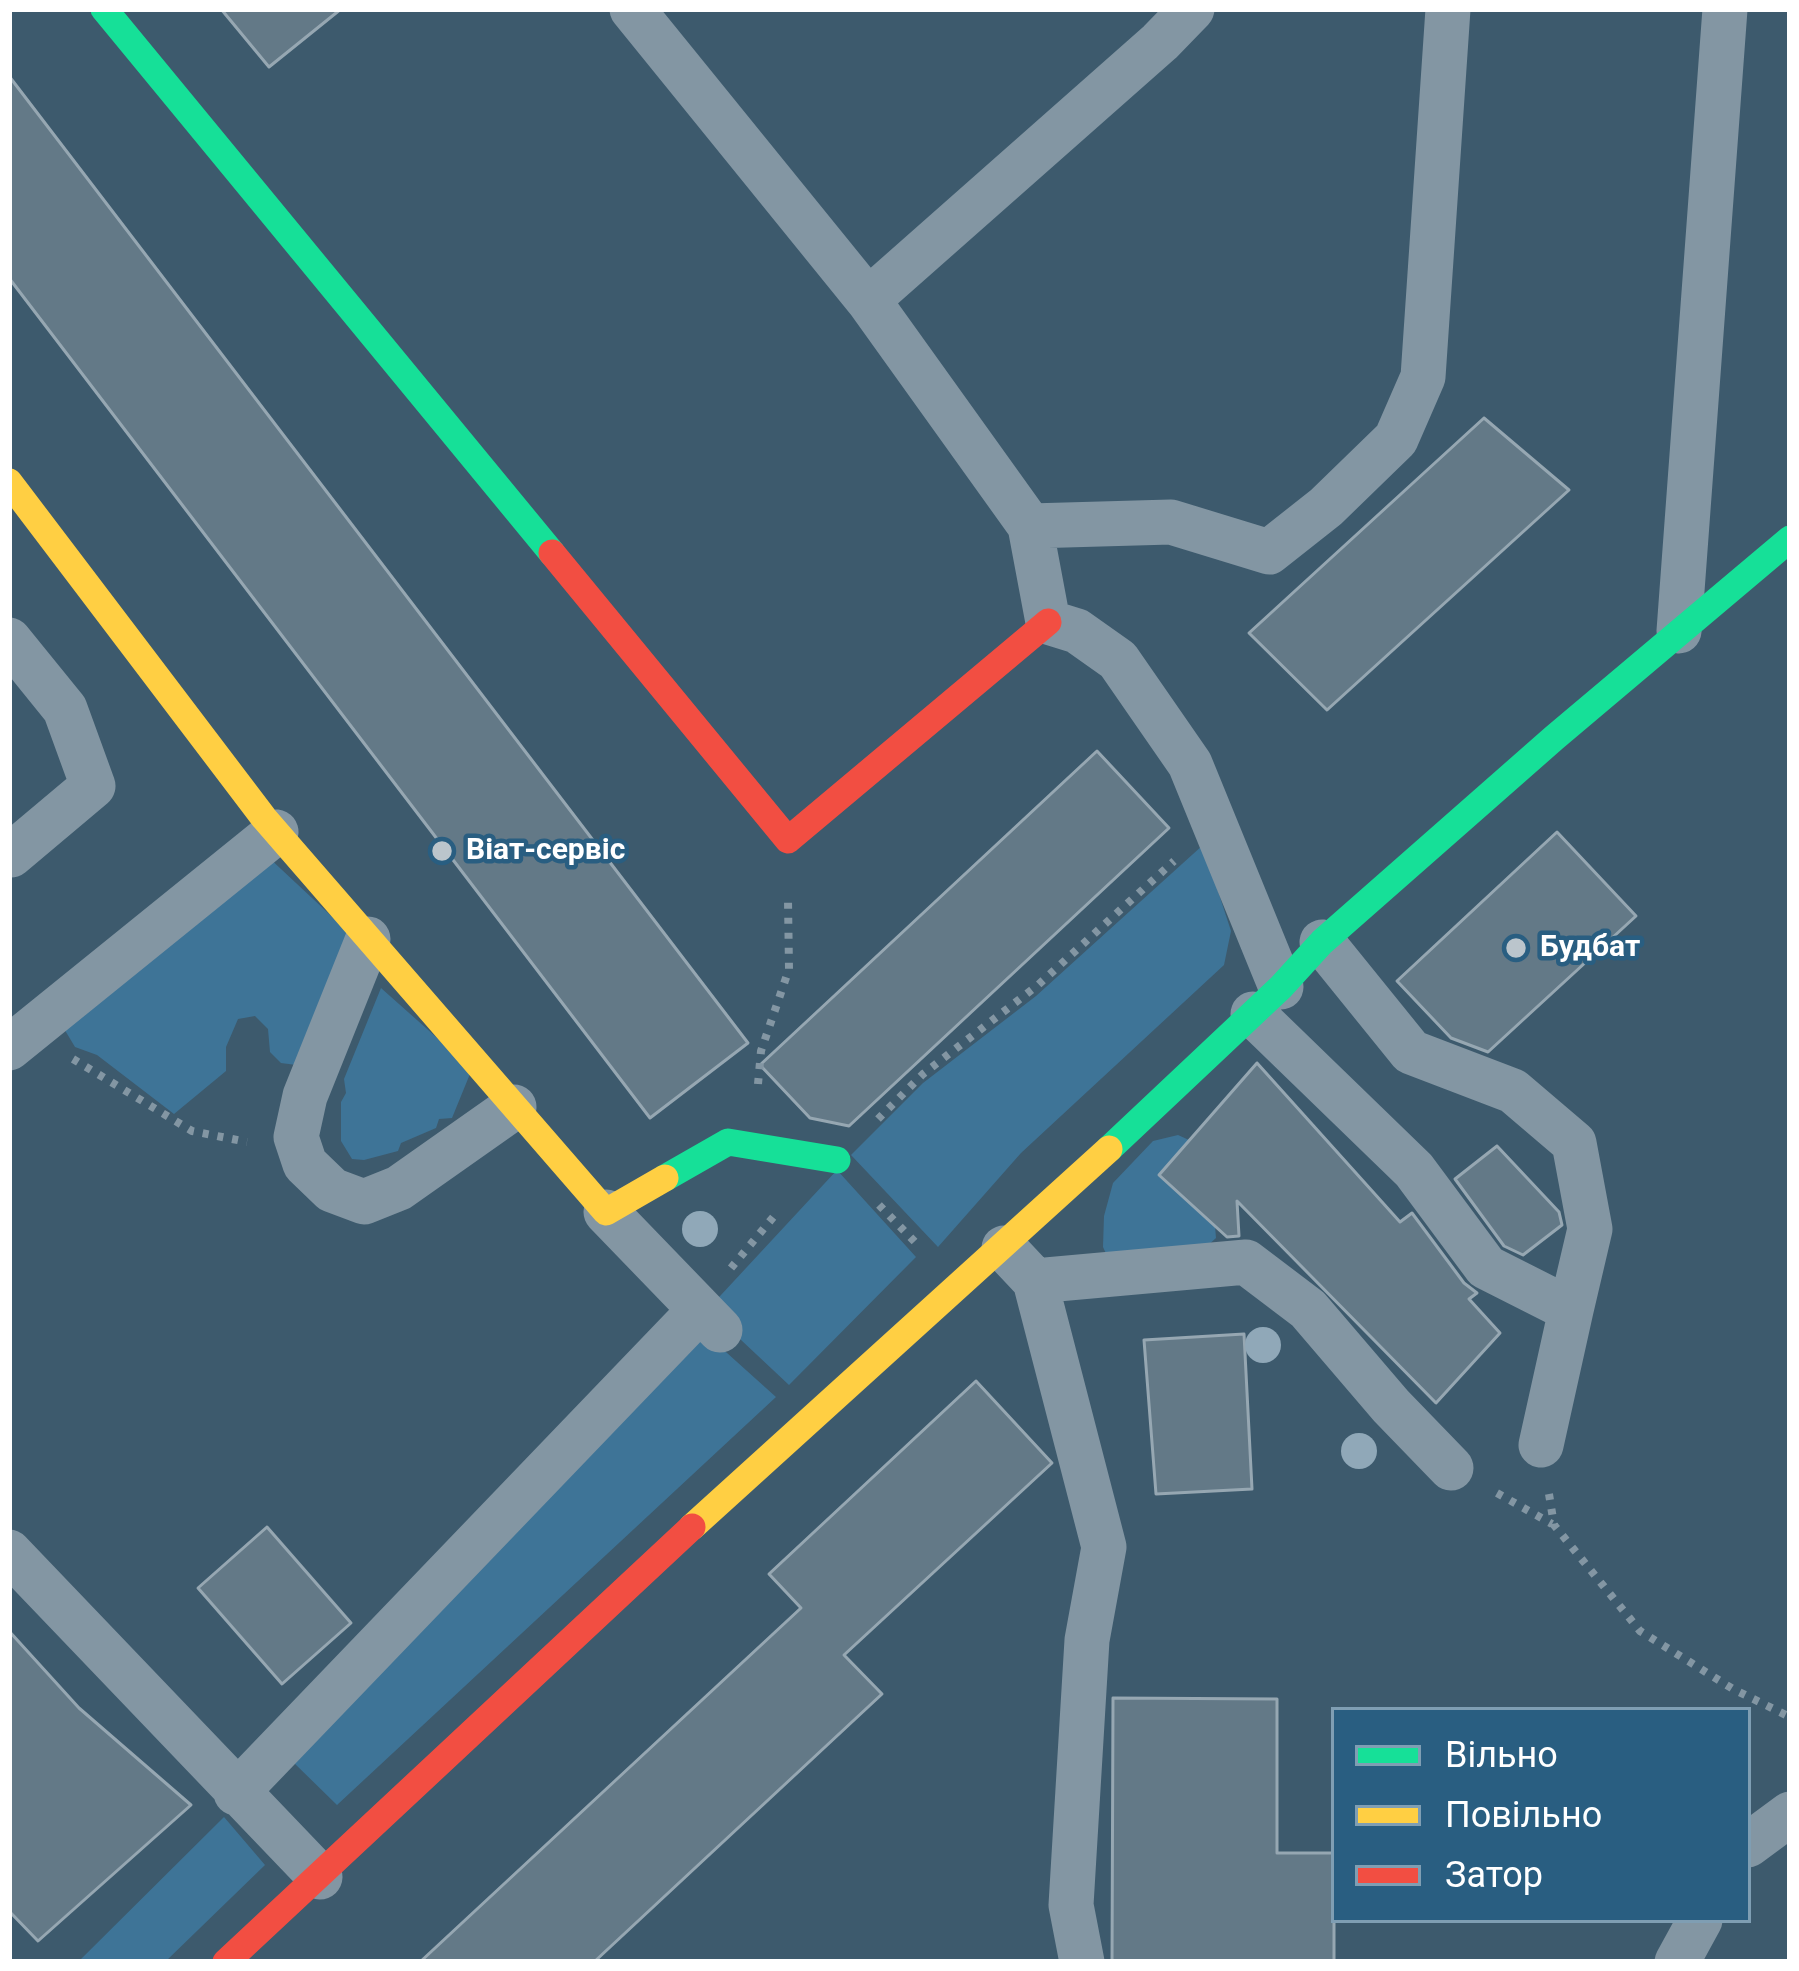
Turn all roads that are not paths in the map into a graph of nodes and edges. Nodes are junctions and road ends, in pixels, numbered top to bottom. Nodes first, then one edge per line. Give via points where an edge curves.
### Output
1 (104, 9) edge
2 (632, 9) edge
3 (1192, 9) edge
4 (1448, 9) edge
5 (1725, 9) edge
6 (868, 300) junction
7 (9, 482) edge
8 (1030, 526) junction
9 (1790, 539) edge
10 (1048, 622) junction
11 (1679, 631) junction
12 (9, 640) edge
13 (275, 832) junction
14 (11, 854) edge
15 (368, 939) junction
16 (1322, 942) junction
17 (1267, 1000) junction
18 (19, 1040) edge
19 (514, 1108) junction
20 (837, 1160) road end
21 (606, 1212) junction
22 (1020, 1265) junction
23 (1571, 1310) junction
24 (1541, 1444) road end
25 (1451, 1468) road end
26 (9, 1552) edge
27 (236, 1792) junction
28 (1790, 1814) edge
29 (1751, 1842) edge
30 (320, 1877) junction
31 (1698, 1923) edge
32 (226, 1962) edge
33 (1082, 1962) edge
34 (1677, 1962) edge

1 - 10 street via 788,840
2 - 6 street
3 - 6 street
4 - 8 street via 1423,377 1396,439 1269,552 1171,522
5 - 11 street
6 - 8 street
7 - 13 street
8 - 10 street
9 - 11 street
10 - 17 street via 1118,660 1190,764 1216,824
11 - 16 street
12 - 14 street via 65,709 93,786
13 - 15 street
13 - 18 street
15 - 19 street
15 - 19 street via 305,1096 296,1137 304,1164 332,1190 364,1202 400,1188
16 - 17 street
16 - 23 street via 1411,1052 1513,1091 1574,1143 1590,1229
17 - 22 street
17 - 23 street via 1486,1267
19 - 21 street
20 - 21 street via 728,1142
21 - 27 street via 709,1320
22 - 25 street via 1246,1262 1308,1309
22 - 30 street via 806,1421
22 - 33 street via 1104,1547 1087,1640 1071,1905
23 - 24 street
26 - 27 street
27 - 30 street
28 - 29 street
30 - 32 street
31 - 34 street

